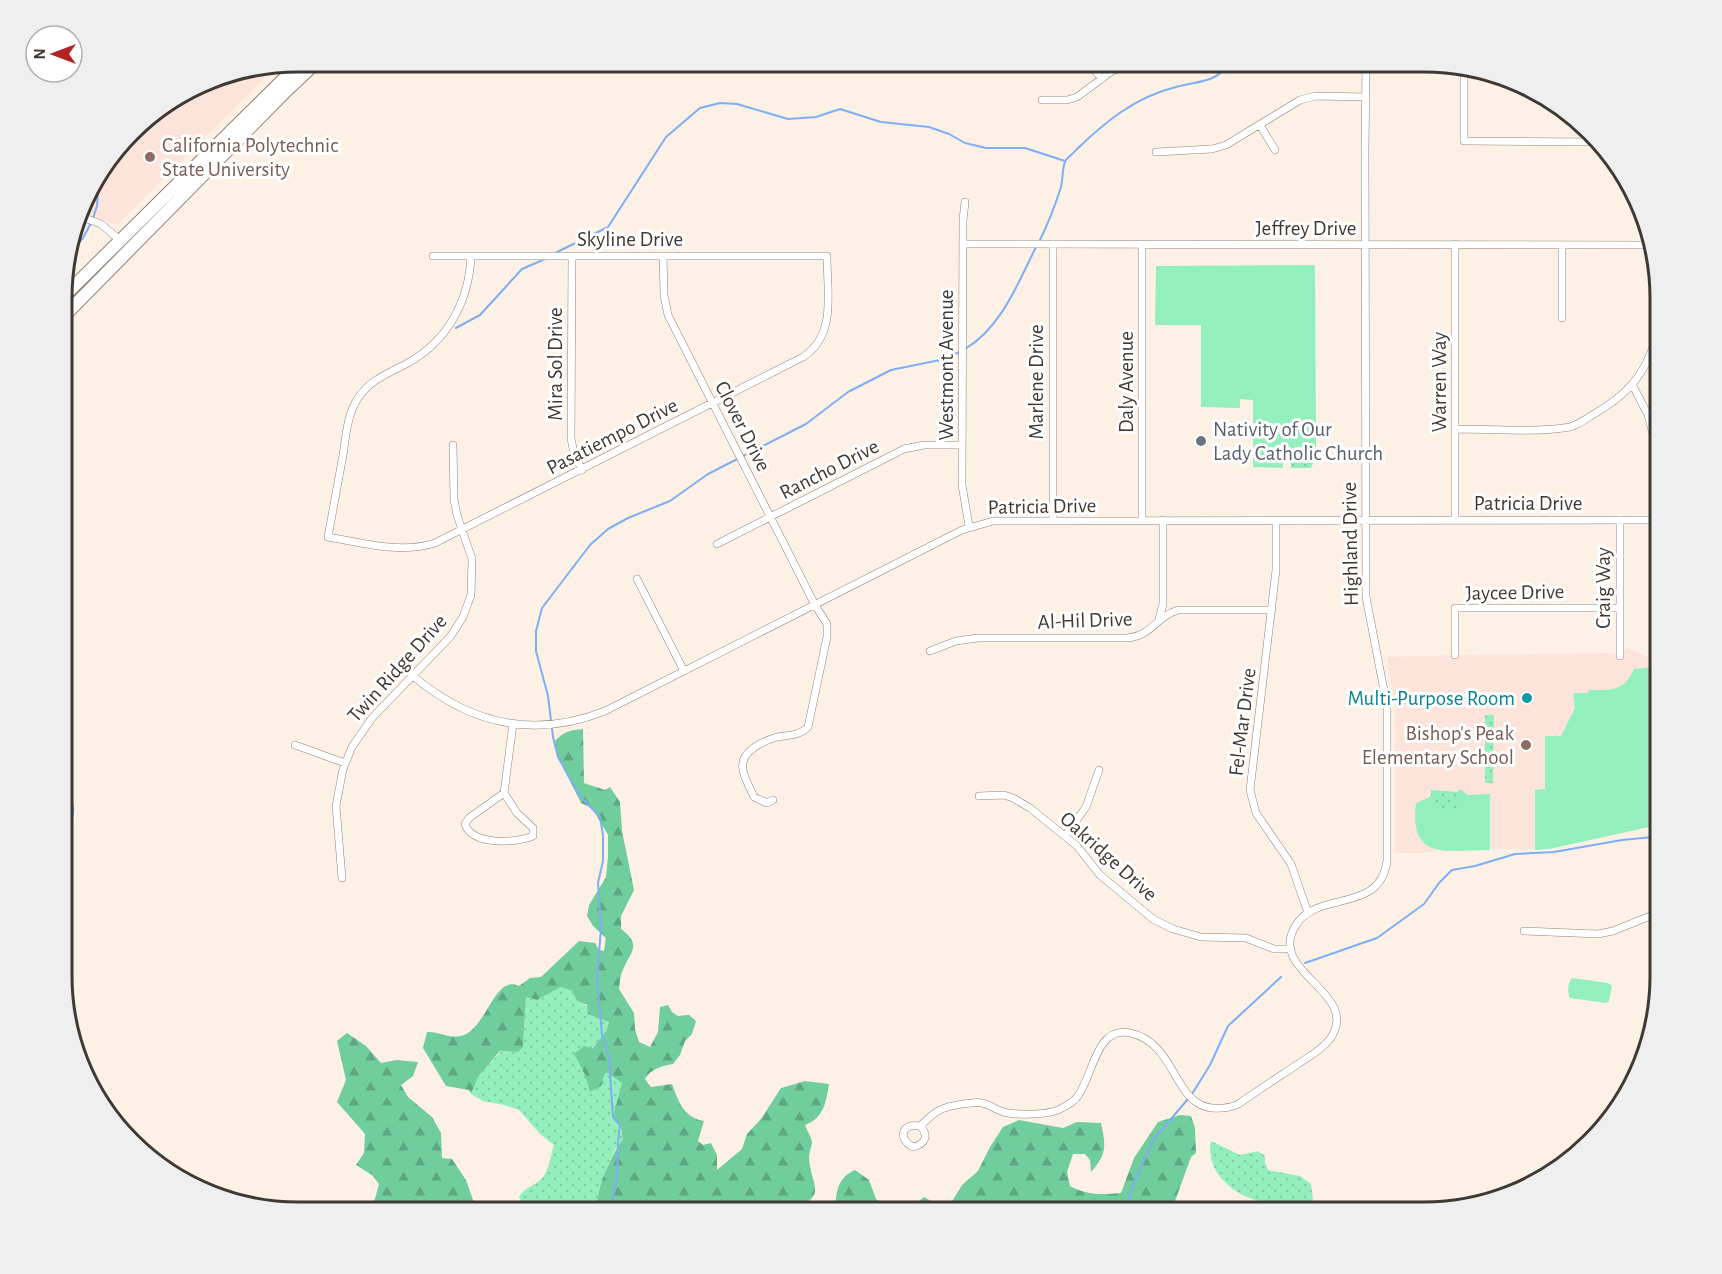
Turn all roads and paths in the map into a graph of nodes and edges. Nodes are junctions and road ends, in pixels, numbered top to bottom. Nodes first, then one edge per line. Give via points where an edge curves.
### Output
1 (291, 72) edge
2 (307, 72) edge
3 (1096, 72) edge
4 (1114, 72) edge
5 (1366, 72) edge
6 (1464, 75) edge
7 (1102, 79) junction
8 (1366, 97) junction
9 (1042, 100) dead end
10 (1260, 124) junction
11 (1587, 141) edge
12 (1275, 150) dead end
13 (1156, 152) dead end
14 (965, 202) dead end
15 (86, 219) edge
16 (120, 240) junction
17 (963, 244) junction
18 (1053, 244) junction
19 (1142, 244) junction
20 (1366, 244) junction
21 (1455, 244) junction
22 (1562, 245) junction
23 (1643, 245) edge
24 (130, 250) junction
25 (433, 256) dead end
26 (471, 256) junction
27 (572, 256) junction
28 (663, 256) junction
29 (827, 256) joint
30 (72, 288) edge
31 (72, 308) edge
32 (1562, 318) dead end
33 (1650, 357) edge
34 (1632, 384) junction
35 (713, 403) junction
36 (1650, 423) edge
37 (1455, 429) junction
38 (453, 445) dead end
39 (962, 445) junction
40 (582, 470) junction
41 (771, 517) junction
42 (1053, 520) junction
43 (1142, 520) junction
44 (1163, 520) junction
45 (1276, 520) junction
46 (1366, 520) junction
47 (1455, 520) junction
48 (1620, 520) junction
49 (1650, 520) edge
50 (969, 526) junction
51 (463, 530) junction
52 (717, 544) dead end
53 (637, 579) dead end
54 (815, 604) junction
55 (1620, 608) junction
56 (1272, 610) junction
57 (1156, 624) junction
58 (930, 651) dead end
59 (1455, 654) dead end
60 (1620, 656) dead end
61 (684, 671) junction
62 (412, 676) junction
63 (513, 724) junction
64 (295, 745) dead end
65 (345, 763) junction
66 (1099, 770) dead end
67 (504, 793) junction
68 (979, 795) dead end
69 (773, 800) dead end
70 (1065, 836) junction
71 (342, 878) dead end
72 (1308, 913) junction
73 (1650, 916) edge
74 (1524, 931) dead end
75 (1291, 949) junction
76 (920, 1126) dead end

1 - 16 highway
2 - 24 highway
3 - 7 street
4 - 7 street
5 - 8 street, Highland Drive
6 - 11 street via 1464,141
7 - 9 street via 1077,97
8 - 10 street via 1310,97
8 - 20 street, Highland Drive
10 - 12 street
10 - 13 street via 1217,148
14 - 17 street, Westmont Avenue
15 - 16 street via 101,224
16 - 24 street
16 - 30 highway
17 - 18 street, Jeffrey Drive
17 - 39 street, Westmont Avenue
18 - 19 street, Jeffrey Drive
18 - 42 street, Marlene Drive
19 - 20 street, Jeffrey Drive
19 - 43 street, Daly Avenue
20 - 21 street, Jeffrey Drive
20 - 46 street, Highland Drive
21 - 22 street, Jeffrey Drive
21 - 37 street, Warren Way
22 - 23 street, Jeffrey Drive
22 - 32 street
24 - 31 highway
25 - 26 street, Skyline Drive
26 - 27 street, Skyline Drive
26 - 51 street, Pasatiempo Drive via 463,299 445,331 418,357 374,381 355,403 328,537 413,548
27 - 28 street, Skyline Drive
27 - 40 street, Mira Sol Drive via 571,438
28 - 29 street, Skyline Drive
28 - 35 street, Clover Drive via 666,308
29 - 35 street, Pasatiempo Drive via 827,318 818,345 803,357
33 - 34 street
34 - 36 street
34 - 37 street via 1610,405 1573,426
35 - 40 street, Pasatiempo Drive
35 - 41 street, Clover Drive
37 - 47 street, Warren Way
38 - 51 street, Twin Ridge Drive via 454,499
39 - 41 street, Rancho Drive via 904,449
39 - 50 street, Westmont Avenue via 963,500
40 - 51 street, Pasatiempo Drive
41 - 52 street, Rancho Drive
41 - 54 street, Clover Drive
42 - 43 street, Patricia Drive
42 - 50 street, Patricia Drive via 993,521
43 - 44 street, Patricia Drive
44 - 45 street, Patricia Drive
44 - 57 street via 1163,604
45 - 46 street, Patricia Drive
45 - 56 street, Fel-Mar Drive
46 - 47 street, Patricia Drive
46 - 72 street, Highland Drive via 1366,604 1387,706 1386,870 1370,891
47 - 48 street, Patricia Drive
48 - 49 street, Patricia Drive
48 - 55 street, Craig Way
50 - 54 street, Patricia Drive
51 - 62 street, Twin Ridge Drive via 473,571 468,606 450,637
53 - 61 street
54 - 61 street, Patricia Drive
54 - 69 street, Clover Drive via 827,624 808,727 795,735 760,742 744,755 742,762 754,797 767,803
55 - 59 street, Jaycee Drive via 1455,608
55 - 60 street, Craig Way
56 - 57 street, Al-Hil Drive via 1178,610
56 - 72 street, Fel-Mar Drive via 1251,798 1291,864
57 - 58 street, Al-Hil Drive via 1148,632 1128,639 978,639 956,641
61 - 63 street, Patricia Drive via 595,715 565,723
62 - 63 street, Patricia Drive via 459,708
62 - 65 street, Twin Ridge Drive via 361,731
63 - 67 street
64 - 65 street
65 - 71 street, Twin Ridge Drive via 336,806
66 - 70 street via 1086,807
67 - 67 street via 469,818 465,824 474,836 501,842 533,836 533,828
68 - 70 street, Oakridge Drive via 1013,798
70 - 75 street, Oakridge Drive via 1100,875 1173,929 1201,937 1246,938 1274,949
72 - 75 street via 1294,928
73 - 74 street via 1598,934
75 - 76 street via 1294,962 1333,1005 1333,1035 1321,1048 1237,1105 1225,1109 1200,1106 1155,1044 1122,1031 1115,1032 1101,1046 1077,1097 1058,1109 1007,1113 981,1102 942,1108

